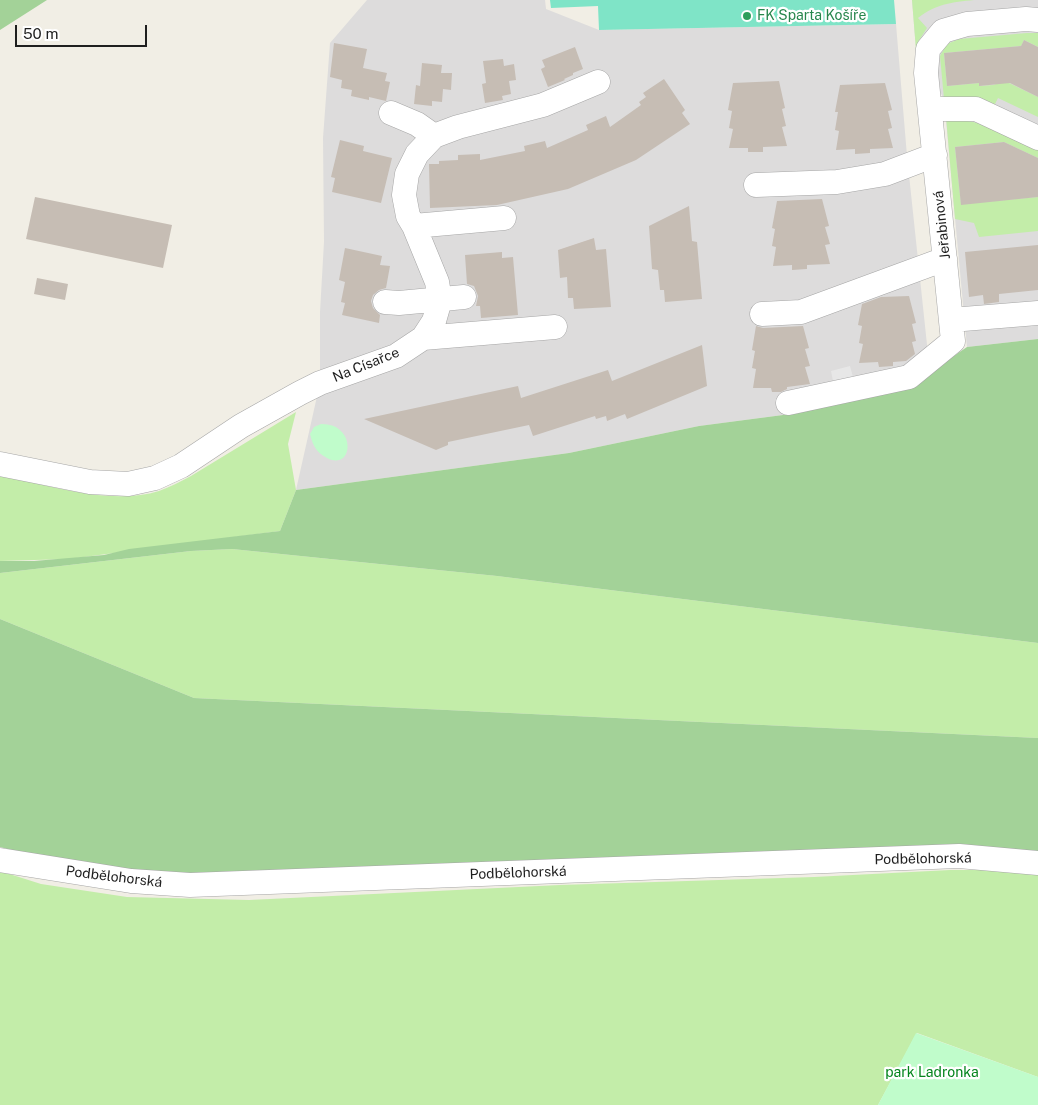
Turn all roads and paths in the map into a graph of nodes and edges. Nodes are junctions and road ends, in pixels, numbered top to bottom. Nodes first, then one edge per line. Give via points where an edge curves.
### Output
1 (1038, 20) edge
2 (598, 82) dead end
3 (930, 110) junction
4 (391, 113) dead end
5 (434, 136) junction
6 (1038, 138) edge
7 (935, 155) junction
8 (756, 184) dead end
9 (504, 218) dead end
10 (414, 226) junction
11 (945, 259) junction
12 (464, 297) dead end
13 (440, 300) junction
14 (385, 302) dead end
15 (1038, 313) edge
16 (762, 314) dead end
17 (951, 320) junction
18 (555, 327) dead end
19 (423, 338) junction
20 (788, 403) dead end
21 (0, 464) edge
22 (0, 860) edge
23 (1038, 863) edge

1 - 3 street, Jeřabinová via 967,24 942,31 928,49 926,72
2 - 5 street via 542,105
3 - 6 street via 976,109
3 - 7 street, Jeřabinová
4 - 5 street via 417,124
5 - 10 street via 418,154 407,174 404,196 408,216
7 - 8 street via 885,174 838,182
7 - 11 street, Jeřabinová
9 - 10 street
10 - 13 street via 437,282
11 - 16 street via 801,312
11 - 17 street, Jeřabinová
12 - 13 street
13 - 14 street
13 - 19 street, Na Císařce via 434,321
15 - 17 street
17 - 20 street, Jeřabinová via 953,341 909,377
18 - 19 street
19 - 21 street, Na Císařce via 396,356 300,393 241,426 181,466 155,478 128,484 90,482
22 - 23 street, Podbělohorská via 131,881 190,885 959,856

